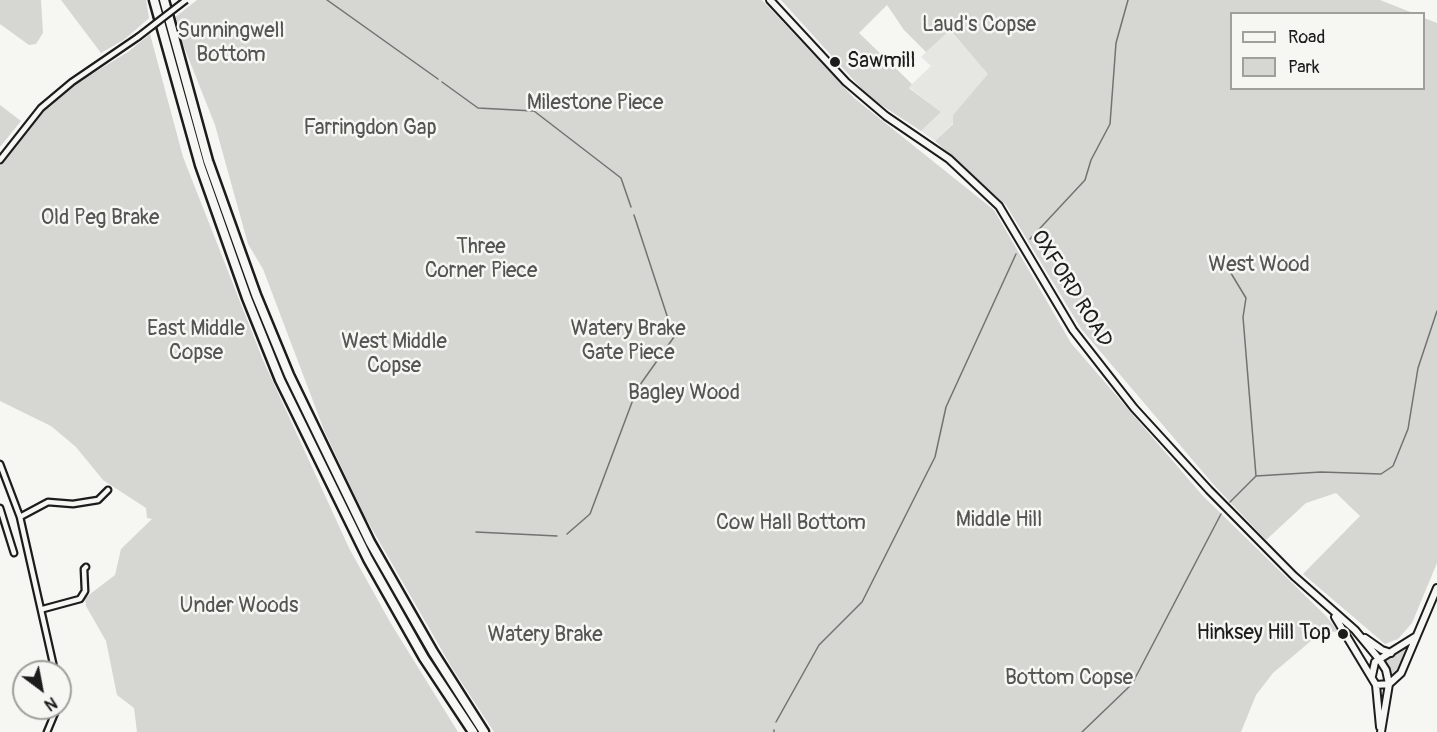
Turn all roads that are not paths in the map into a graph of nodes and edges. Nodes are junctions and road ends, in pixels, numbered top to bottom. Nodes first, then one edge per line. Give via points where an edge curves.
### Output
1 (154, 0) edge
2 (164, 0) edge
3 (186, 0) edge
4 (770, 0) edge
5 (0, 160) edge
6 (0, 464) edge
7 (108, 490) dead end
8 (0, 508) edge
9 (20, 517) junction
10 (14, 553) dead end
11 (86, 567) dead end
12 (1437, 588) edge
13 (43, 609) junction
14 (1331, 611) junction
15 (1355, 630) junction
16 (1415, 637) junction
17 (1391, 653) junction
18 (1379, 659) junction
19 (53, 660) edge
20 (1372, 677) junction
21 (1389, 684) junction
22 (1376, 685) junction
23 (473, 732) edge
24 (484, 732) edge
25 (1381, 732) edge

1 - 23 highway via 200,165 280,380 368,559 424,658
2 - 24 highway via 208,161 256,295 290,375 370,542
3 - 5 street, bridge via 41,108
4 - 14 street, OXFORD ROAD via 846,82 886,116 949,159 999,206 1073,330 1128,400 1209,490
6 - 9 street
7 - 9 street via 98,500 48,502
8 - 10 street
9 - 13 street
11 - 13 street via 86,591 80,599
12 - 16 street
13 - 19 street
14 - 15 street, OXFORD ROAD
14 - 20 street, OXFORD ROAD
15 - 17 street, OXFORD ROAD
15 - 18 street, OXFORD ROAD
16 - 17 street
16 - 21 street via 1398,677
17 - 18 street
18 - 20 street
18 - 21 street, OXFORD ROAD
20 - 22 street, OXFORD ROAD
21 - 22 street
21 - 25 street, OXFORD ROAD
22 - 25 street, OXFORD ROAD

